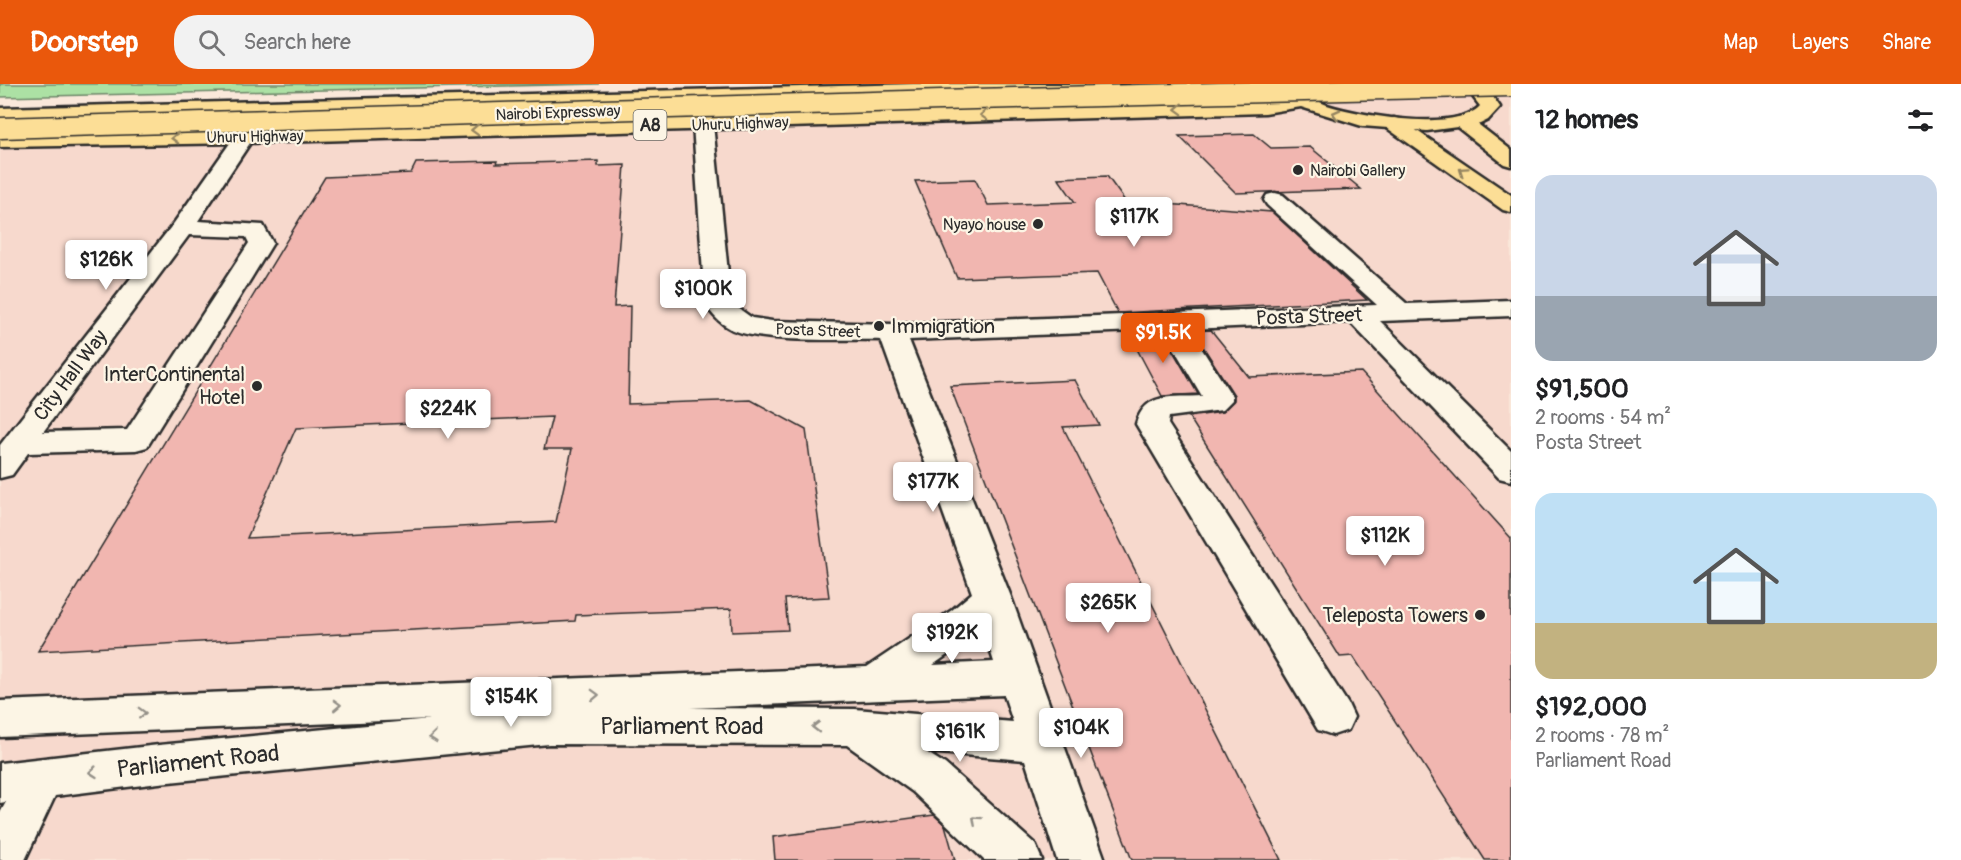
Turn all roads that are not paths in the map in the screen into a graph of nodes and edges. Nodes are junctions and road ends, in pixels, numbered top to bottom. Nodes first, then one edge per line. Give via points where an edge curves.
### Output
1 (500, 84) edge
2 (830, 84) edge
3 (1119, 84) edge
4 (1272, 84) edge
5 (1472, 84) edge
6 (1511, 87) edge
7 (0, 97) edge
8 (1300, 102) junction
9 (1511, 103) edge
10 (0, 105) edge
11 (1490, 107) junction
12 (0, 114) edge
13 (1463, 122) junction
14 (704, 124) junction
15 (1394, 124) junction
16 (0, 128) edge
17 (244, 137) junction
18 (0, 141) edge
19 (1511, 160) edge
20 (1275, 200) dead end
21 (1511, 205) edge
22 (182, 228) junction
23 (1511, 308) edge
24 (1400, 312) junction
25 (1357, 314) junction
26 (1171, 321) junction
27 (892, 332) junction
28 (18, 443) junction
29 (0, 467) edge
30 (1511, 470) edge
31 (992, 597) junction
32 (1020, 678) junction
33 (874, 684) junction
34 (1333, 717) dead end
35 (0, 719) edge
36 (854, 727) junction
37 (1042, 743) junction
38 (21, 780) edge
39 (1, 860) edge
40 (1018, 860) edge
41 (1082, 860) edge

1 - 7 main road
2 - 10 main road, Uhuru Highway / A8
3 - 12 main road, Nairobi Expressway
4 - 8 main road, A8
5 - 11 main road
6 - 16 main road, Nairobi Expressway, bridge
8 -> 14 main road, Uhuru Highway / A8 via 1265,107
15 -> 8 main road, A8
9 - 11 main road, A8
11 - 13 main road, A8 via 1480,117
13 - 15 main road, A8 via 1432,126
13 - 19 main road
14 -> 17 main road, Uhuru Highway / A8
14 - 27 street, Posta Street via 718,304 725,313 746,325 772,329
21 -> 15 main road
17 -> 18 main road, Uhuru Highway / A8
17 - 22 street, City Hall Way
20 - 24 street
22 - 28 street, City Hall Way
22 - 28 street via 255,230 261,243 136,440
23 - 24 street, Posta Street
24 - 25 street, Posta Street
25 - 26 street, Posta Street
25 - 30 street
26 - 27 street, Posta Street
26 - 34 street via 1217,400 1161,408 1155,412 1152,424
27 - 31 street
28 - 29 street, City Hall Way
31 - 32 street
31 - 33 street via 966,621
32 - 33 street, Parliament Road
32 - 37 street
35 -> 33 street, Parliament Road
36 - 37 street, Parliament Road
36 -> 38 street, Parliament Road via 549,726
40 -> 36 street via 929,778
37 - 41 street
38 - 39 street

